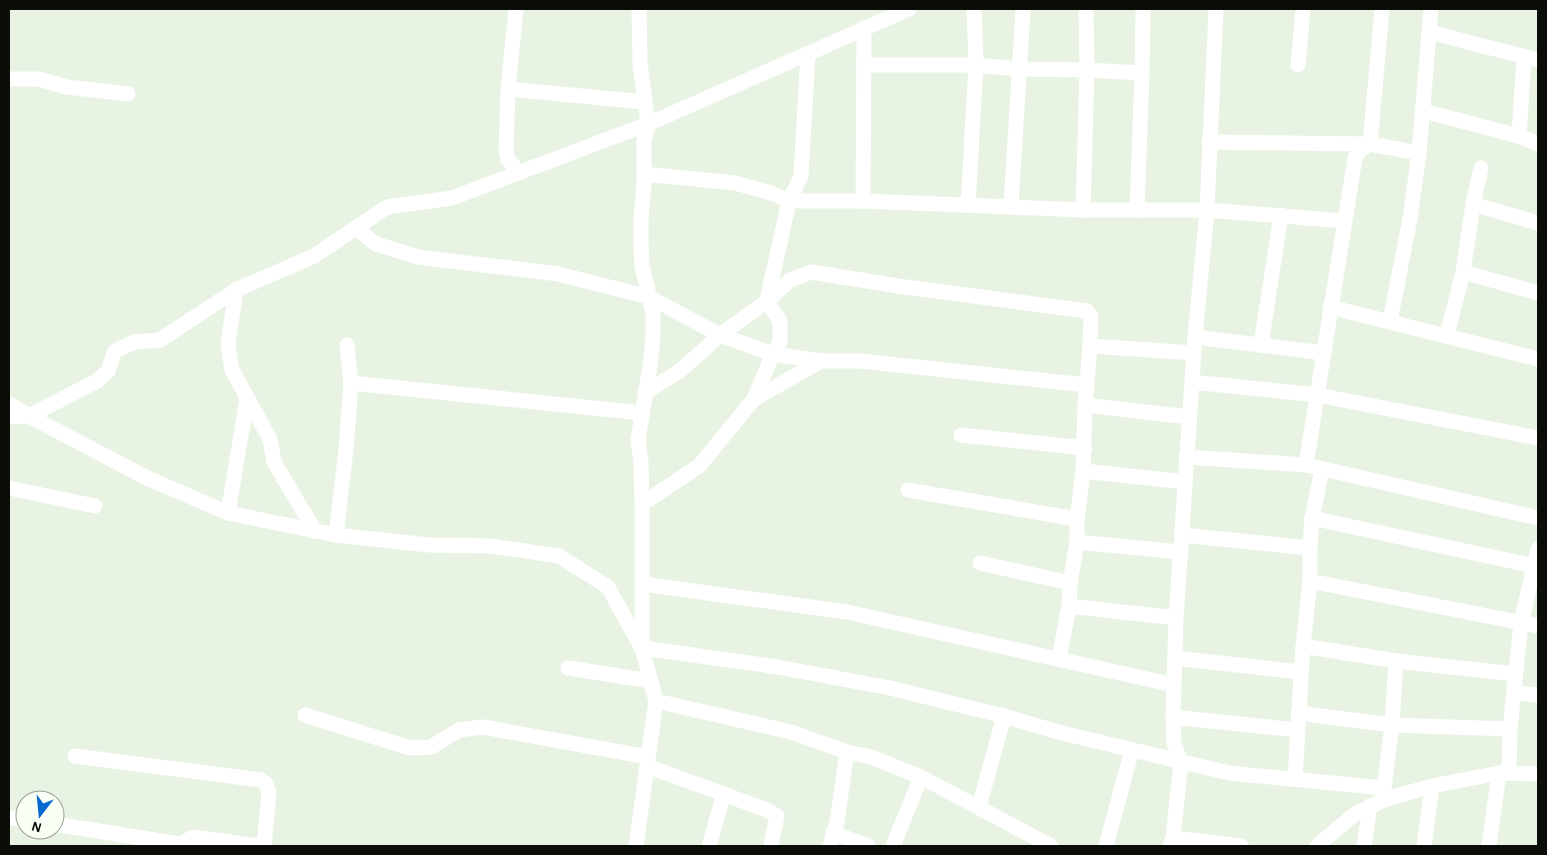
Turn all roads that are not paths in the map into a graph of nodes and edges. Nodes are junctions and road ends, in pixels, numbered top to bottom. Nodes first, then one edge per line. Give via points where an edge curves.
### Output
1 (516, 9) edge
2 (638, 9) edge
3 (909, 9) edge
4 (974, 9) edge
5 (1022, 9) edge
6 (1086, 9) edge
7 (1143, 9) edge
8 (1216, 9) edge
9 (1303, 9) edge
10 (1382, 9) edge
11 (1431, 9) edge
12 (864, 28) junction
13 (1429, 32) junction
14 (808, 52) junction
15 (1531, 59) edge
16 (863, 65) junction
17 (976, 65) junction
18 (1298, 65) dead end
19 (1019, 69) junction
20 (1087, 70) junction
21 (1142, 73) junction
22 (9, 79) edge
23 (508, 89) junction
24 (128, 94) dead end
25 (644, 102) junction
26 (1423, 111) junction
27 (648, 124) junction
28 (1519, 136) junction
29 (1209, 142) junction
30 (1370, 144) junction
31 (1538, 144) edge
32 (1419, 153) junction
33 (1481, 168) dead end
34 (519, 173) junction
35 (644, 174) junction
36 (789, 201) junction
37 (863, 201) junction
38 (1473, 204) junction
39 (968, 205) junction
40 (1011, 207) junction
41 (1083, 210) junction
42 (1137, 210) junction
43 (1207, 210) junction
44 (1281, 215) junction
45 (1344, 221) junction
46 (1538, 223) edge
47 (356, 228) junction
48 (1463, 272) junction
49 (236, 290) junction
50 (1538, 292) edge
51 (649, 297) junction
52 (767, 301) junction
53 (1330, 307) junction
54 (1390, 321) junction
55 (720, 335) junction
56 (1448, 335) junction
57 (1195, 337) junction
58 (347, 345) dead end
59 (1261, 345) junction
60 (1090, 346) junction
61 (1194, 353) junction
62 (1324, 353) junction
63 (773, 354) junction
64 (1538, 358) edge
65 (822, 361) junction
66 (351, 382) junction
67 (1192, 382) junction
68 (1087, 385) junction
69 (645, 393) junction
70 (1317, 395) junction
71 (248, 399) junction
72 (754, 399) junction
73 (9, 404) edge
74 (1085, 406) junction
75 (642, 413) junction
76 (29, 416) junction
77 (9, 417) edge
78 (1189, 417) junction
79 (961, 435) dead end
80 (1538, 438) edge
81 (1084, 448) junction
82 (1186, 456) junction
83 (1306, 465) junction
84 (1322, 469) junction
85 (1083, 471) junction
86 (1185, 482) junction
87 (9, 488) edge
88 (908, 490) dead end
89 (642, 504) junction
90 (95, 506) dead end
91 (228, 513) junction
92 (1312, 518) junction
93 (1538, 518) edge
94 (1077, 519) junction
95 (315, 531) junction
96 (336, 535) junction
97 (1182, 535) junction
98 (1077, 542) junction
99 (1310, 548) junction
100 (1181, 552) junction
101 (1537, 559) edge
102 (980, 563) dead end
103 (1310, 581) junction
104 (1070, 583) junction
105 (642, 584) junction
106 (1069, 606) junction
107 (1176, 618) junction
108 (1521, 623) junction
109 (1538, 626) edge
110 (1303, 646) junction
111 (642, 648) junction
112 (1175, 658) junction
113 (1059, 659) junction
114 (1396, 662) junction
115 (568, 668) dead end
116 (1300, 672) junction
117 (1515, 674) junction
118 (650, 681) junction
119 (1174, 686) junction
120 (1515, 693) junction
121 (1538, 695) edge
122 (656, 701) junction
123 (1298, 713) junction
124 (306, 715) dead end
125 (1004, 716) junction
126 (1173, 718) junction
127 (1392, 724) junction
128 (1297, 730) junction
129 (1510, 730) junction
130 (1132, 750) junction
131 (847, 752) junction
132 (75, 756) dead end
133 (647, 762) junction
134 (1181, 762) junction
135 (1504, 772) junction
136 (1538, 774) edge
137 (921, 777) junction
138 (1295, 778) junction
139 (1432, 786) junction
140 (724, 794) junction
141 (1385, 794) junction
142 (1370, 806) junction
143 (979, 807) junction
144 (65, 826) edge
145 (832, 840) edge
146 (1171, 842) edge
147 (179, 845) edge
148 (895, 845) edge
149 (259, 846) edge
150 (264, 846) edge
151 (636, 846) edge
152 (709, 846) edge
153 (771, 846) edge
154 (868, 846) edge
155 (1051, 846) edge
156 (1106, 846) edge
157 (1241, 846) edge
158 (1317, 846) edge
159 (1364, 846) edge
160 (1424, 846) edge
161 (1489, 846) edge

1 - 23 street
2 - 25 street
3 - 12 street
4 - 17 street
5 - 19 street
6 - 20 street
7 - 21 street
8 - 29 street
9 - 18 street
10 - 30 street
11 - 13 street
12 - 14 street
12 - 16 street
13 - 15 street
13 - 26 street
14 - 27 street
14 - 36 street via 801,176
15 - 28 street
16 - 17 street
16 - 37 street
17 - 19 street
17 - 39 street
19 - 20 street
19 - 40 street
20 - 21 street
20 - 41 street
21 - 42 street
22 - 24 street via 38,80
23 - 25 street
23 - 34 street via 506,152
25 - 27 street
26 - 28 street
26 - 32 street
27 - 34 street
27 - 35 street via 644,142
28 - 31 street
29 - 30 street
29 - 43 street
30 - 32 street
30 - 45 street via 1355,158
32 - 54 street
33 - 38 street
34 - 47 street via 452,198 387,207
35 - 36 street via 735,183
35 - 51 street via 641,244
36 - 37 street
36 - 52 street
37 - 39 street
38 - 46 street
38 - 48 street
39 - 40 street
40 - 41 street
41 - 42 street
42 - 43 street
43 - 44 street
43 - 57 street
44 - 45 street
44 - 59 street
45 - 53 street
47 - 49 street via 314,256
47 - 51 street via 376,244 418,257 558,274
48 - 50 street
48 - 56 street
49 - 71 street via 228,344 232,370
49 - 76 street via 160,340 134,342 115,351 108,371 97,380
51 - 55 street
51 - 69 street via 653,337
52 - 55 street
52 - 60 street via 790,280 811,272 1076,308 1086,311 1091,317
52 - 63 street via 780,322 780,342
53 - 54 street
53 - 62 street
54 - 56 street
55 - 63 street
55 - 69 street via 681,370
56 - 64 street
57 - 59 street
57 - 61 street
58 - 66 street
59 - 62 street
60 - 61 street
60 - 68 street
61 - 67 street
62 - 70 street
63 - 65 street
63 - 72 street
65 - 68 street via 860,361
65 - 72 street
66 - 75 street
66 - 96 street
67 - 70 street
67 - 78 street
68 - 74 street
69 - 75 street
70 - 80 street
70 - 83 street
71 - 91 street
71 - 95 street via 270,439 274,462
72 - 89 street via 699,466
73 - 76 street
74 - 78 street
74 - 81 street
75 - 89 street via 638,440
76 - 77 street
76 - 91 street via 147,478
78 - 82 street
79 - 81 street
81 - 85 street
82 - 83 street
82 - 86 street
83 - 84 street
84 - 92 street
84 - 93 street
85 - 86 street
85 - 94 street
86 - 97 street
87 - 90 street
88 - 94 street
89 - 105 street
91 - 95 street
92 - 99 street
92 - 101 street
94 - 98 street
95 - 96 street
96 - 111 street via 429,545 491,546 559,556 608,587
97 - 99 street
97 - 100 street
98 - 100 street
98 - 104 street
99 - 103 street
100 - 107 street
101 - 108 street
102 - 104 street
103 - 108 street
103 - 110 street
104 - 106 street
105 - 111 street
105 - 113 street via 847,612
106 - 107 street
106 - 113 street
107 - 112 street
108 - 109 street
108 - 117 street
110 - 114 street
110 - 116 street
111 - 118 street
111 - 125 street via 788,669 890,688
112 - 116 street
112 - 119 street
113 - 119 street
114 - 117 street
114 - 127 street
115 - 118 street
116 - 123 street
117 - 120 street
118 - 122 street
119 - 126 street
120 - 121 street
120 - 129 street
122 - 131 street via 791,732
122 - 133 street
123 - 127 street
123 - 128 street
124 - 133 street via 410,748 431,747 459,730 483,727
125 - 130 street
125 - 143 street
126 - 128 street
126 - 134 street via 1174,744
127 - 129 street
127 - 141 street
128 - 138 street
129 - 135 street
130 - 134 street
130 - 156 street
131 - 137 street via 871,756
131 - 145 street
132 - 150 street via 260,780 266,784 269,793
133 - 140 street
133 - 151 street
134 - 138 street via 1229,773
134 - 146 street
135 - 136 street
135 - 139 street
135 - 161 street
137 - 143 street
137 - 148 street
138 - 141 street
139 - 141 street
139 - 160 street
140 - 152 street
140 - 153 street via 776,816
141 - 142 street
142 - 158 street via 1355,814
142 - 159 street
143 - 155 street
144 - 147 street
145 - 154 street
146 - 157 street
147 - 149 street via 193,837

